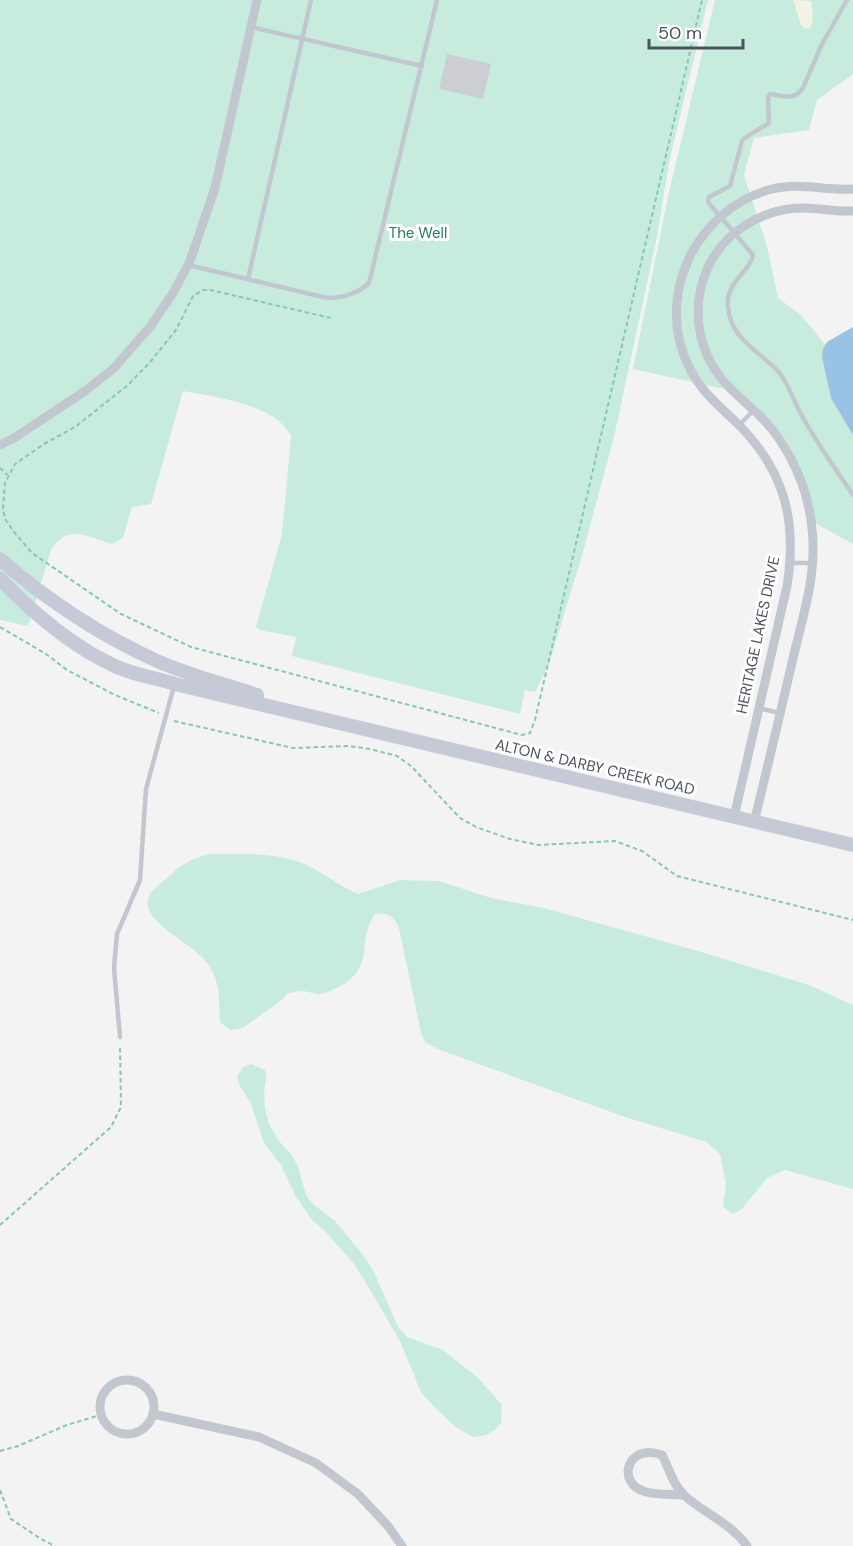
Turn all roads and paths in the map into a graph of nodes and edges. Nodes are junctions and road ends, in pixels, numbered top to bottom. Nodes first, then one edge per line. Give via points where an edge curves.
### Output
1 (257, 0) edge
2 (311, 0) edge
3 (437, 0) edge
4 (702, 0) edge
5 (847, 0) edge
6 (251, 27) junction
7 (303, 39) junction
8 (422, 66) junction
9 (853, 189) edge
10 (853, 211) edge
11 (720, 216) junction
12 (734, 233) junction
13 (188, 265) junction
14 (248, 279) junction
15 (331, 318) dead end
16 (755, 410) junction
17 (739, 425) junction
18 (14, 438) junction
19 (0, 445) edge
20 (0, 453) edge
21 (0, 468) edge
22 (8, 475) junction
23 (853, 495) edge
24 (2, 516) edge
25 (0, 559) edge
26 (791, 563) junction
27 (813, 563) junction
28 (0, 579) edge
29 (0, 627) edge
30 (175, 684) junction
31 (758, 708) junction
32 (780, 713) junction
33 (165, 719) junction
34 (330, 721) junction
35 (734, 817) junction
36 (754, 822) junction
37 (853, 845) edge
38 (853, 920) edge
39 (120, 1037) joint
40 (0, 1225) edge
41 (153, 1414) junction
42 (100, 1415) junction
43 (0, 1451) edge
44 (0, 1490) edge
45 (684, 1495) junction
46 (55, 1546) edge
47 (402, 1546) edge
48 (747, 1546) edge

1 - 6 street
2 - 7 lane
3 - 8 lane
4 - 24 path via 530,733 522,735 182,643 121,614 32,553
5 - 11 lane via 800,93 792,97 770,94 769,123 742,141 730,186 708,199
6 - 7 lane
6 - 13 street via 215,188
7 - 8 lane
7 - 14 lane
8 - 14 lane via 369,283 339,298 327,298
9 - 11 street, HERITAGE LAKES DRIVE via 789,185 746,198
10 - 12 street via 789,209 756,219
11 - 12 lane
11 - 17 street, HERITAGE LAKES DRIVE via 694,245 684,267 676,304 677,332 685,359 698,382
12 - 16 street via 705,274 698,319 716,370
12 - 23 lane via 753,258 730,293 728,310 733,325 750,348 782,377 819,446
13 - 14 lane
13 - 18 street via 150,327 113,369
15 - 22 path via 210,290 197,292 176,330 128,385 75,427 25,456
16 - 17 lane
16 - 27 street via 784,446 801,480 812,530
17 - 26 street, HERITAGE LAKES DRIVE via 759,447 780,486 790,521
18 - 19 street
18 - 20 street
21 - 22 path
22 - 24 path
25 - 34 main road, ALTON & DARBY CREEK ROAD via 107,636 159,662
26 - 27 lane
26 - 31 street, HERITAGE LAKES DRIVE
27 - 32 street
28 - 30 main road, ALTON & DARBY CREEK ROAD via 65,637 87,651 119,668
29 - 33 path via 67,670 115,696 162,714
30 - 33 lane
30 - 34 main road, ALTON & DARBY CREEK ROAD
31 - 32 lane
31 - 35 street, HERITAGE LAKES DRIVE
32 - 36 street
33 - 38 path via 292,748 349,746 397,756 460,818 476,827 539,845 615,841 642,851 677,876
33 - 39 lane via 146,789 140,880 117,934 114,968
34 - 35 main road, ALTON & DARBY CREEK ROAD
35 - 36 main road, ALTON & DARBY CREEK ROAD
36 - 37 main road, ALTON & DARBY CREEK ROAD
39 - 40 path via 121,1107 111,1127
41 - 42 street via 144,1429 127,1435 110,1430
41 - 42 street via 152,1396 140,1383 121,1380 101,1397
41 - 47 street via 259,1437 316,1463 358,1494
42 - 43 path
44 - 46 path via 11,1519
45 - 45 street via 637,1488 629,1478 631,1460 639,1454 663,1455
45 - 48 street

